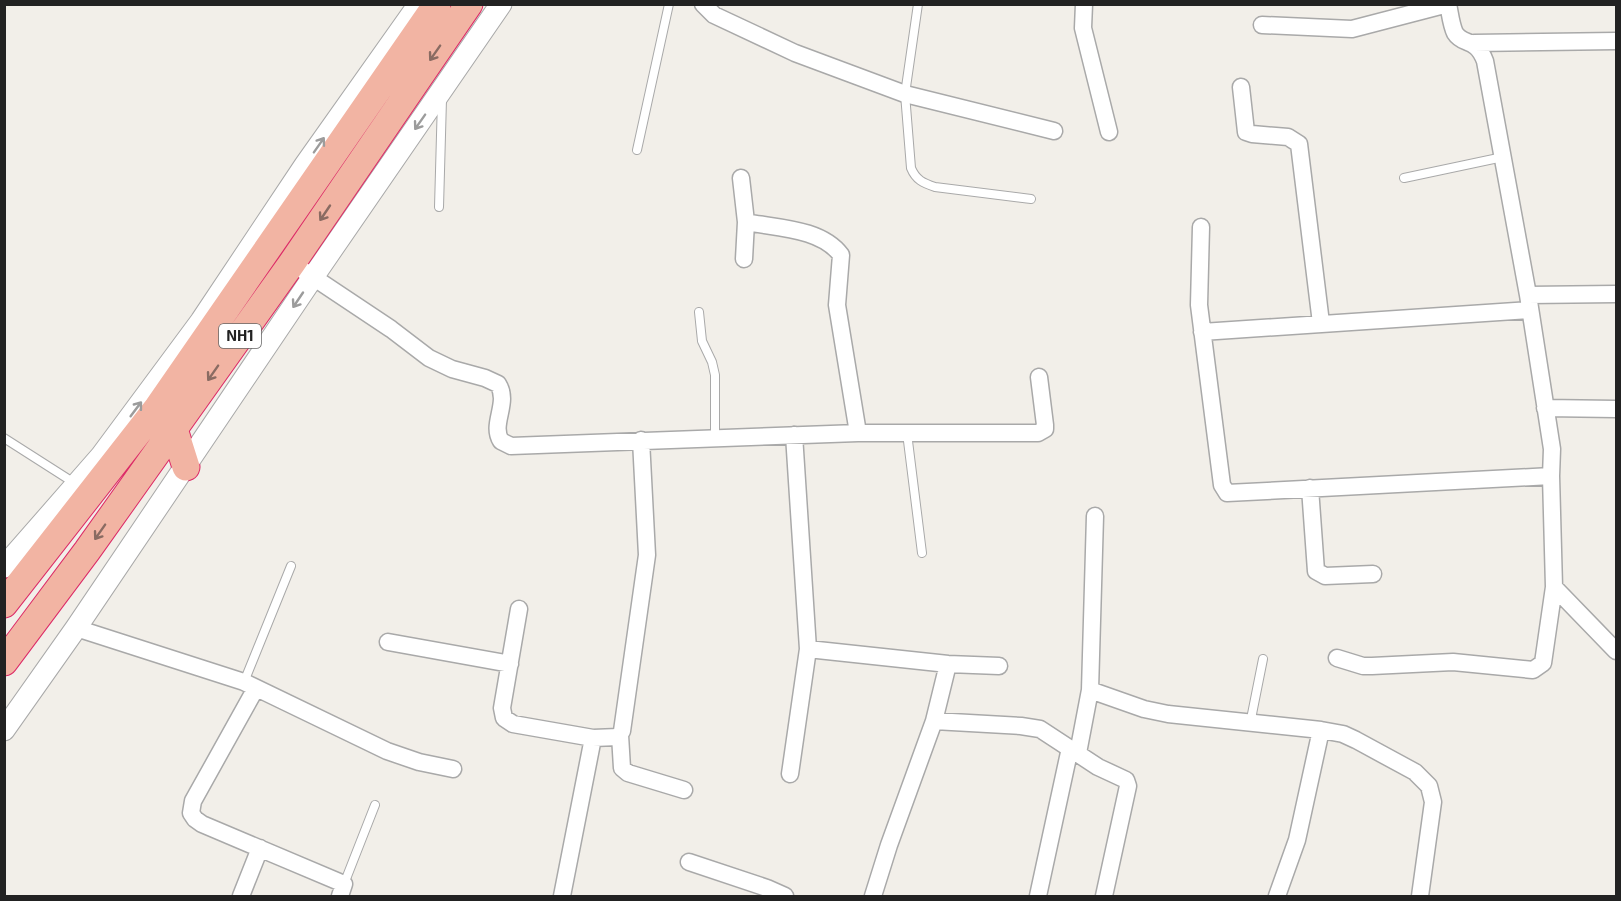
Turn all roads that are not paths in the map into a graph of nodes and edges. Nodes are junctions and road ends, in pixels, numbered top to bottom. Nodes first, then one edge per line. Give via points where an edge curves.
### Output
1 (419, 4) edge
2 (437, 4) edge
3 (469, 4) edge
4 (501, 4) edge
5 (669, 4) edge
6 (703, 4) edge
7 (918, 4) edge
8 (1084, 4) edge
9 (1448, 4) edge
10 (1262, 25) dead end
11 (1617, 41) edge
12 (1474, 43) junction
13 (1241, 87) dead end
14 (442, 90) junction
15 (905, 94) junction
16 (1054, 131) dead end
17 (1109, 132) dead end
18 (637, 150) dead end
19 (1503, 157) junction
20 (741, 178) dead end
21 (1404, 178) dead end
22 (1031, 199) dead end
23 (439, 207) dead end
24 (746, 222) junction
25 (1201, 227) dead end
26 (744, 259) dead end
27 (302, 270) junction
28 (1617, 294) edge
29 (1529, 302) junction
30 (699, 312) dead end
31 (1321, 323) junction
32 (1202, 332) junction
33 (1039, 377) dead end
34 (1545, 408) junction
35 (1617, 409) edge
36 (174, 429) junction
37 (858, 433) junction
38 (907, 433) junction
39 (794, 435) junction
40 (4, 438) edge
41 (715, 438) junction
42 (641, 440) junction
43 (109, 459) junction
44 (186, 466) junction
45 (1551, 476) junction
46 (76, 484) junction
47 (1310, 488) junction
48 (1095, 516) dead end
49 (922, 553) dead end
50 (291, 566) dead end
51 (4, 567) edge
52 (1373, 573) dead end
53 (1554, 587) junction
54 (4, 604) edge
55 (519, 609) dead end
56 (76, 628) junction
57 (388, 642) dead end
58 (808, 650) junction
59 (1617, 651) edge
60 (1337, 658) dead end
61 (1263, 659) dead end
62 (4, 662) edge
63 (510, 664) junction
64 (948, 664) junction
65 (999, 666) dead end
66 (250, 685) junction
67 (1090, 690) junction
68 (934, 721) junction
69 (1250, 724) junction
70 (4, 730) edge
71 (1321, 730) junction
72 (620, 735) junction
73 (593, 738) junction
74 (1074, 750) junction
75 (453, 769) dead end
76 (790, 774) dead end
77 (684, 790) dead end
78 (375, 805) dead end
79 (260, 848) junction
80 (688, 862) dead end
81 (342, 890) edge
82 (765, 892) edge
83 (242, 897) edge
84 (562, 897) edge
85 (785, 897) edge
86 (873, 897) edge
87 (1038, 897) edge
88 (1104, 897) edge
89 (1277, 897) edge
90 (1420, 897) edge

43 -> 1 street via 305,165
2 - 43 highway, NH1 via 158,407
3 -> 27 highway, NH1
4 - 14 street
5 - 18 lane
6 - 15 street via 714,15 795,52
7 - 15 lane
8 - 17 street via 1083,28
9 - 10 street via 1352,29
9 - 12 street via 1455,33
11 - 12 street
12 - 19 street via 1485,61
13 - 31 street via 1246,132 1288,137 1299,144
14 - 23 lane
14 -> 27 street
15 - 16 street
15 - 22 lane via 911,168 921,182
19 - 21 lane
19 - 29 street
20 - 24 street
24 - 26 street
24 - 37 street via 806,233 841,255 837,305
25 - 32 street via 1198,290
27 -> 36 highway, NH1
27 - 42 street via 429,358 498,384 503,402 497,432 504,444
27 -> 44 street
28 - 29 street
29 - 31 street
29 - 34 street
30 - 41 lane via 702,341 715,375
31 - 32 street
32 - 47 street via 1224,490 1231,494
33 - 38 street via 1046,425 1038,433
34 - 35 street
34 - 45 street via 1552,449
36 - 44 highway
36 -> 62 highway, NH1
37 - 38 street
37 - 39 street
38 - 49 lane
39 - 41 street
39 - 58 street
40 - 46 lane
41 - 42 street
42 - 72 street via 647,555
43 - 46 street
43 - 54 highway, NH1
44 - 56 street
45 - 47 street
45 - 53 street
46 - 51 street
47 - 52 street via 1318,574
48 - 67 street
50 - 66 lane
53 - 59 street
53 - 60 street via 1543,663 1536,669 1453,662 1372,666
55 - 63 street
56 - 66 street
56 - 70 street
57 - 63 street
58 - 64 street
58 - 76 street
61 - 69 lane
63 - 73 street via 502,708 508,722
64 - 65 street
64 - 68 street
66 - 75 street via 387,752
66 - 79 street via 190,808 202,824
67 - 69 street via 1152,711
67 - 74 street
68 - 74 street via 1030,727
68 - 86 street
69 - 71 street
71 - 89 street via 1297,840
71 - 90 street via 1356,740 1415,772 1429,786 1433,802
72 - 73 street via 614,739
72 - 77 street via 622,768
73 - 84 street
74 - 87 street
74 - 88 street via 1128,782
78 - 81 lane
79 - 81 street
79 - 83 street
80 - 82 street
82 - 85 street

